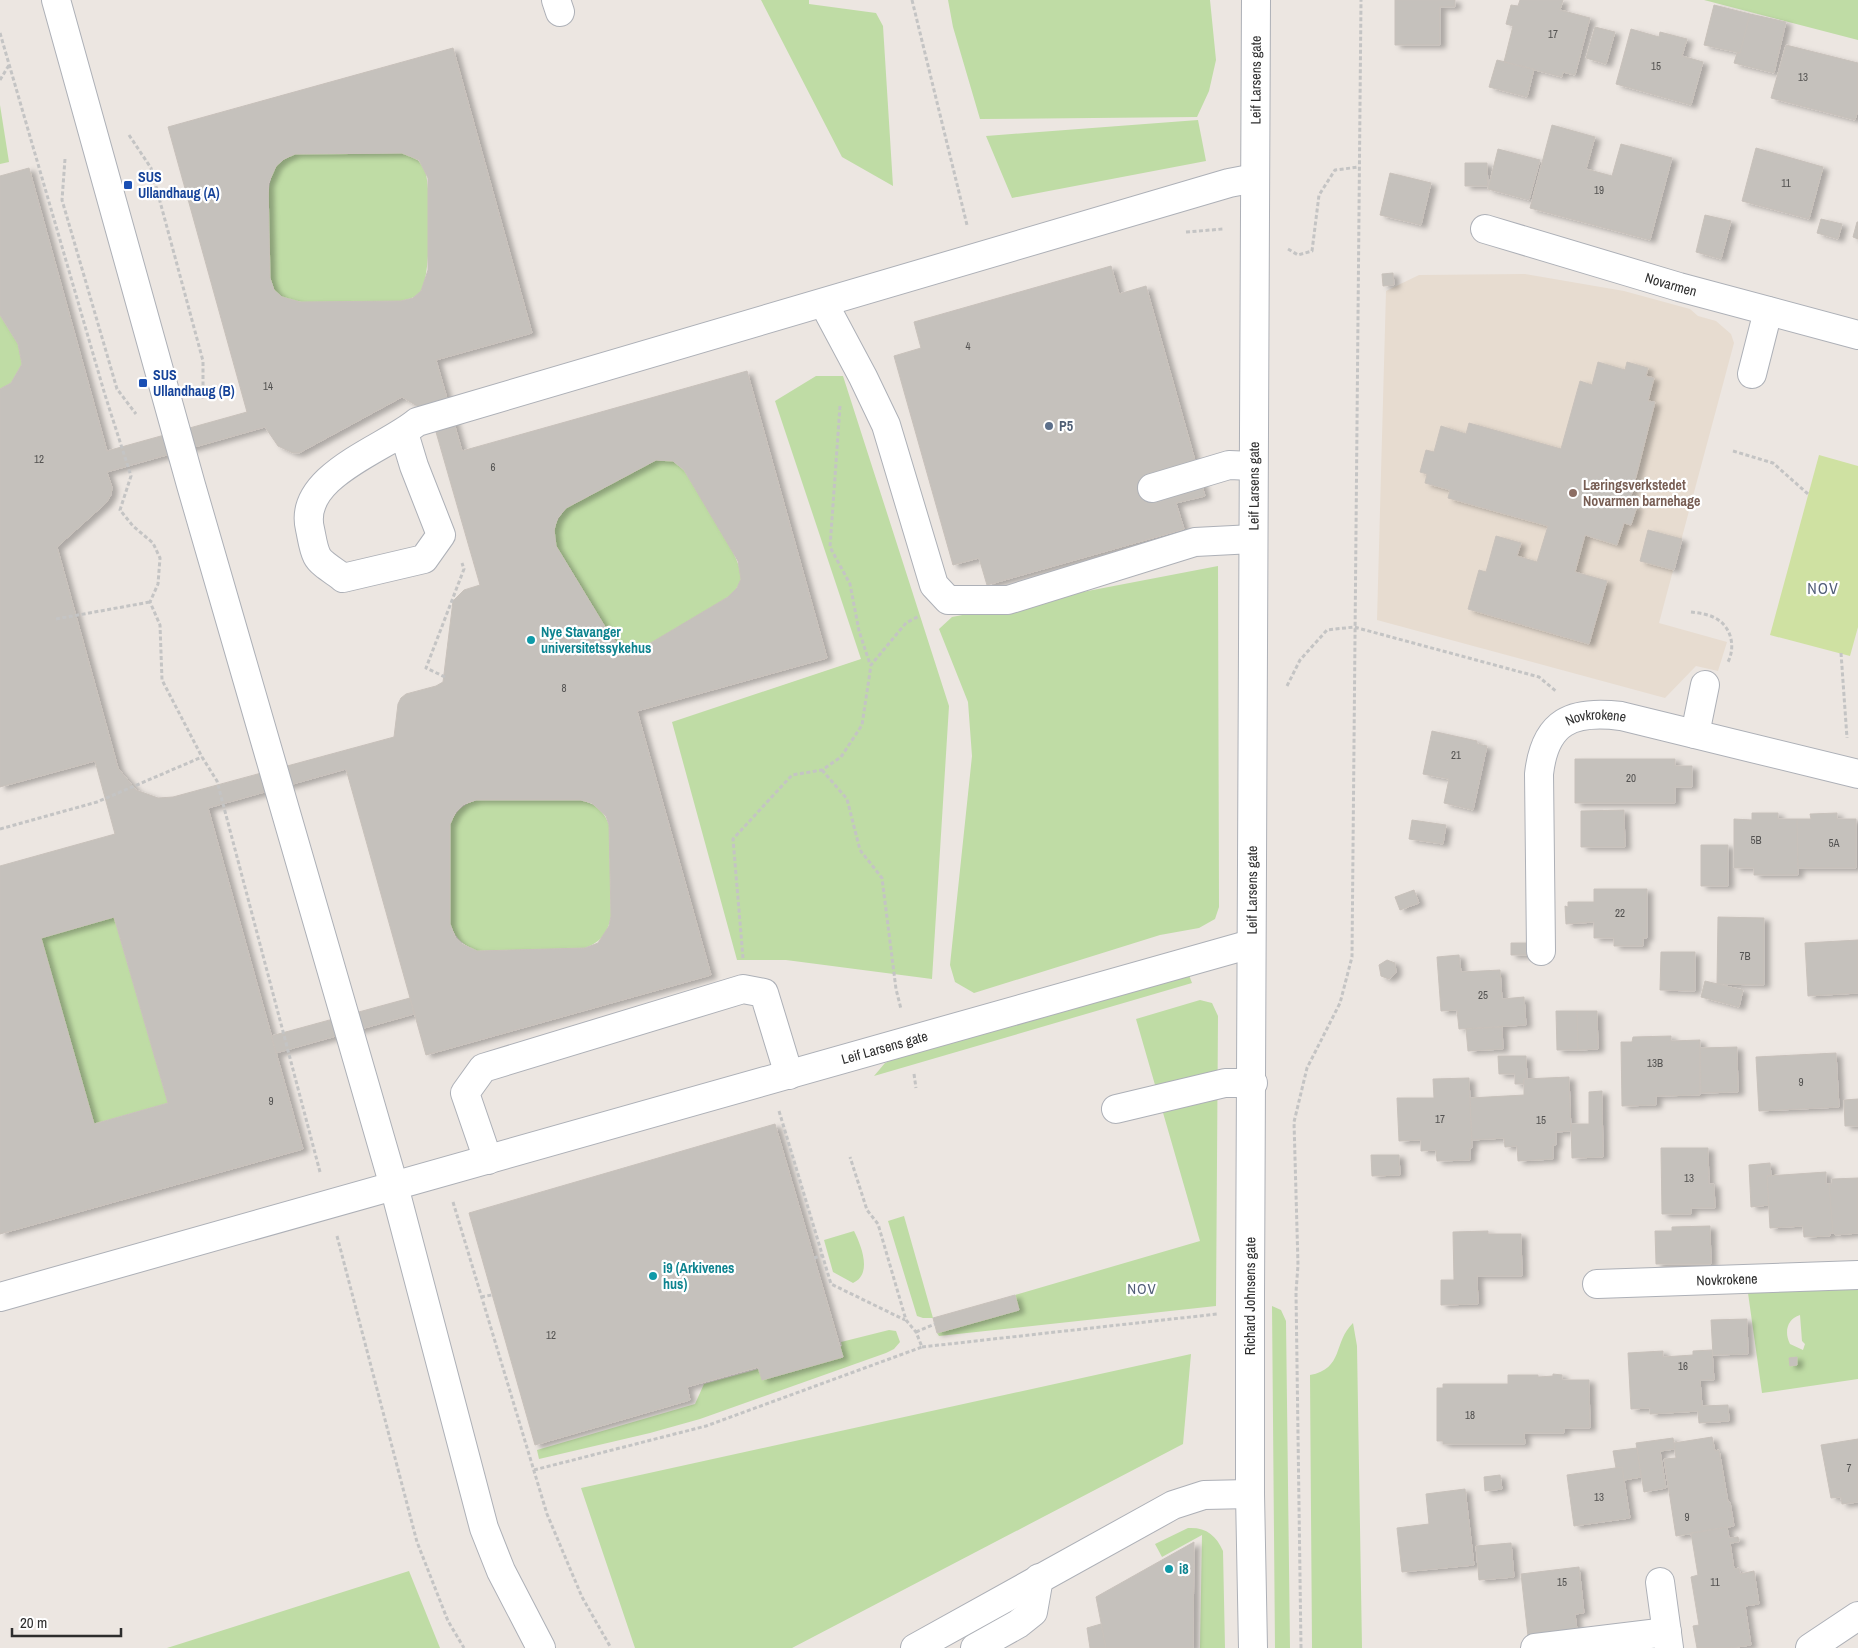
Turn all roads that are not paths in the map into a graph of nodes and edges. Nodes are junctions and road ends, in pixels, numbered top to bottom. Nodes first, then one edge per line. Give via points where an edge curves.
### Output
1 (56, 0) edge
2 (1256, 0) edge
3 (1255, 178) junction
4 (1485, 230) dead end
5 (824, 304) junction
6 (1768, 311) junction
7 (1858, 335) edge
8 (1752, 374) dead end
9 (404, 433) junction
10 (1253, 466) junction
11 (1152, 488) dead end
12 (1253, 539) junction
13 (1705, 685) road end
14 (1695, 734) junction
15 (1856, 773) edge
16 (1252, 944) junction
17 (1541, 951) dead end
18 (789, 1075) junction
19 (1253, 1083) junction
20 (1116, 1109) dead end
21 (488, 1160) junction
22 (394, 1186) junction
23 (1858, 1275) edge
24 (1597, 1284) dead end
25 (0, 1297) edge
26 (1250, 1494) junction
27 (1039, 1578) junction
28 (1660, 1582) dead end
29 (1858, 1616) edge
30 (1668, 1640) edge
31 (541, 1648) edge
32 (915, 1648) edge
33 (975, 1648) edge
34 (1253, 1648) edge
35 (1535, 1648) edge
36 (1810, 1648) edge

1 - 22 street via 189,476
2 - 3 street, Leif Larsens gate
3 - 5 street
3 - 10 street, Leif Larsens gate
4 - 6 street, Novarmen
5 - 9 street via 417,422
5 - 12 street via 886,425 934,585 948,600 1008,600 1195,542
6 - 7 street, Novarmen
6 - 8 street
9 - 9 street via 362,456 329,480 311,500 308,520 317,557 343,578 424,559 441,535
10 - 11 street via 1229,465
10 - 12 street, Leif Larsens gate
12 - 16 street, Leif Larsens gate
13 - 14 street
14 - 15 street, Novkrokene
14 - 17 street, Novkrokene via 1604,714 1573,717 1553,733 1540,758 1539,774
16 - 18 street, Leif Larsens gate
16 - 19 street, Richard Johnsens gate
18 - 21 street, Leif Larsens gate
18 - 21 street via 764,993 744,989 483,1068 465,1094
19 - 20 street via 1225,1083
19 - 26 street, Richard Johnsens gate
21 - 22 street, Leif Larsens gate
22 - 25 street, Leif Larsens gate
22 - 31 street via 484,1528 501,1571
23 - 24 street, Novkrokene
26 - 27 street via 1204,1495 1184,1501
26 - 34 street, Richard Johnsens gate
27 - 32 street
27 - 33 street via 1033,1612
28 - 30 street
29 - 36 street
30 - 35 street

